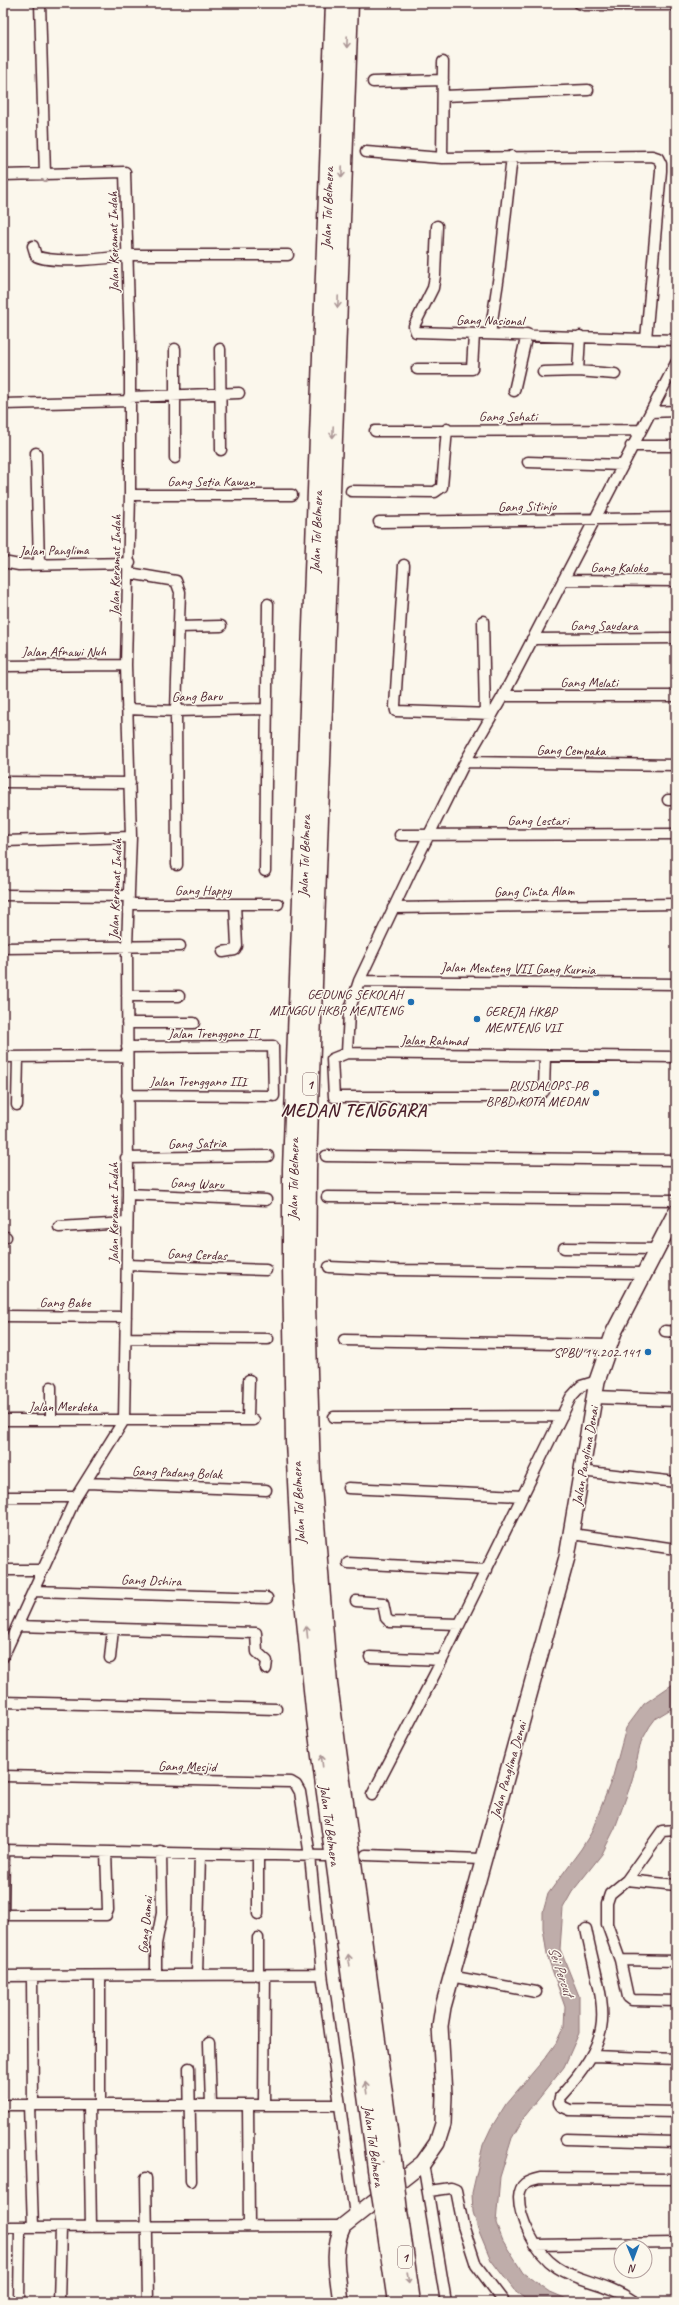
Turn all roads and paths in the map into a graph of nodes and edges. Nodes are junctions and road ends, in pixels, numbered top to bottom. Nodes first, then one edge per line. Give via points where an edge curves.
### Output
1 (40, 3) edge
2 (335, 3) edge
3 (349, 3) edge
4 (579, 3) edge
5 (676, 5) edge
6 (443, 62) dead end
7 (443, 80) junction
8 (373, 82) dead end
9 (588, 90) dead end
10 (444, 96) junction
11 (366, 152) dead end
12 (512, 156) junction
13 (442, 158) junction
14 (45, 174) junction
15 (3, 176) edge
16 (437, 226) dead end
17 (33, 246) dead end
18 (126, 254) junction
19 (288, 256) dead end
20 (474, 334) junction
21 (490, 334) junction
22 (527, 334) junction
23 (580, 336) junction
24 (646, 339) junction
25 (676, 340) edge
26 (220, 348) dead end
27 (175, 349) dead end
28 (676, 363) edge
29 (416, 369) dead end
30 (578, 371) junction
31 (543, 372) dead end
32 (615, 374) dead end
33 (514, 391) dead end
34 (240, 393) dead end
35 (219, 394) junction
36 (175, 395) junction
37 (129, 399) junction
38 (4, 404) edge
39 (676, 411) edge
40 (651, 412) junction
41 (447, 429) junction
42 (640, 430) junction
43 (375, 431) dead end
44 (631, 446) junction
45 (676, 446) edge
46 (221, 450) dead end
47 (36, 453) dead end
48 (175, 458) dead end
49 (528, 462) dead end
50 (622, 465) junction
51 (351, 491) dead end
52 (130, 495) junction
53 (292, 495) dead end
54 (676, 518) edge
55 (596, 519) junction
56 (379, 522) dead end
57 (3, 562) edge
58 (39, 564) junction
59 (404, 565) dead end
60 (129, 568) junction
61 (563, 580) junction
62 (676, 581) edge
63 (268, 604) dead end
64 (483, 621) dead end
65 (221, 626) dead end
66 (179, 627) junction
67 (676, 638) edge
68 (532, 639) junction
69 (126, 665) junction
70 (3, 666) edge
71 (503, 696) junction
72 (676, 696) edge
73 (127, 709) junction
74 (266, 709) junction
75 (176, 711) junction
76 (488, 714) junction
77 (465, 762) junction
78 (676, 765) edge
79 (7, 782) edge
80 (130, 783) junction
81 (676, 834) edge
82 (400, 835) dead end
83 (430, 835) junction
84 (131, 837) junction
85 (5, 840) dead end
86 (178, 865) dead end
87 (265, 871) dead end
88 (3, 895) edge
89 (129, 900) junction
90 (235, 904) junction
91 (278, 904) dead end
92 (676, 904) edge
93 (393, 908) junction
94 (127, 946) junction
95 (180, 946) dead end
96 (3, 948) edge
97 (223, 952) dead end
98 (359, 981) junction
99 (676, 984) edge
100 (127, 996) junction
101 (179, 996) dead end
102 (127, 1023) junction
103 (194, 1023) dead end
104 (127, 1052) junction
105 (347, 1053) junction
106 (545, 1056) junction
107 (3, 1057) edge
108 (18, 1057) junction
109 (676, 1057) edge
110 (127, 1095) junction
111 (272, 1096) joint
112 (17, 1105) dead end
113 (268, 1156) dead end
114 (326, 1156) dead end
115 (126, 1158) junction
116 (676, 1160) edge
117 (128, 1194) junction
118 (327, 1197) dead end
119 (266, 1200) dead end
120 (676, 1200) edge
121 (676, 1212) edge
122 (127, 1223) junction
123 (672, 1226) edge
124 (59, 1227) dead end
125 (564, 1248) dead end
126 (657, 1249) junction
127 (127, 1265) junction
128 (329, 1267) dead end
129 (266, 1270) dead end
130 (644, 1273) junction
131 (3, 1316) edge
132 (126, 1317) junction
133 (665, 1331) dead end
134 (676, 1332) edge
135 (127, 1338) junction
136 (268, 1339) dead end
137 (344, 1340) dead end
138 (608, 1345) junction
139 (248, 1380) dead end
140 (597, 1381) junction
141 (51, 1387) dead end
142 (595, 1397) junction
143 (676, 1400) edge
144 (562, 1416) junction
145 (334, 1417) dead end
146 (3, 1420) edge
147 (51, 1420) junction
148 (124, 1420) junction
149 (581, 1471) junction
150 (676, 1482) edge
151 (87, 1483) junction
152 (348, 1488) dead end
153 (266, 1490) dead end
154 (523, 1496) junction
155 (3, 1497) edge
156 (76, 1497) junction
157 (572, 1534) junction
158 (676, 1549) edge
159 (348, 1563) dead end
160 (3, 1570) edge
161 (43, 1570) junction
162 (487, 1570) junction
163 (33, 1590) junction
164 (267, 1598) dead end
165 (356, 1601) dead end
166 (459, 1624) junction
167 (17, 1626) junction
168 (113, 1629) junction
169 (5, 1647) edge
170 (3, 1657) edge
171 (370, 1657) dead end
172 (110, 1658) dead end
173 (442, 1660) junction
174 (266, 1669) dead end
175 (3, 1702) edge
176 (276, 1709) dead end
177 (3, 1776) edge
178 (372, 1794) dead end
179 (676, 1830) edge
180 (3, 1850) edge
181 (106, 1852) junction
182 (161, 1852) junction
183 (200, 1854) junction
184 (366, 1854) dead end
185 (258, 1855) junction
186 (310, 1856) junction
187 (325, 1856) dead end
188 (482, 1859) junction
189 (627, 1880) junction
190 (676, 1885) edge
191 (258, 1914) dead end
192 (3, 1915) edge
193 (3, 1918) edge
194 (586, 1929) dead end
195 (258, 1938) dead end
196 (620, 1960) junction
197 (676, 1961) edge
198 (322, 1974) junction
199 (197, 1975) junction
200 (261, 1975) junction
201 (3, 1976) edge
202 (156, 1976) junction
203 (450, 1976) junction
204 (100, 1977) junction
205 (32, 1978) junction
206 (536, 1992) dead end
207 (676, 2001) edge
208 (209, 2043) dead end
209 (593, 2056) junction
210 (676, 2059) edge
211 (189, 2068) dead end
212 (100, 2104) junction
213 (264, 2104) junction
214 (3, 2105) edge
215 (31, 2105) junction
216 (89, 2105) junction
217 (190, 2105) junction
218 (211, 2105) junction
219 (248, 2105) junction
220 (339, 2105) junction
221 (676, 2112) edge
222 (566, 2139) dead end
223 (676, 2142) edge
224 (423, 2163) junction
225 (385, 2164) junction
226 (146, 2178) dead end
227 (676, 2179) edge
228 (191, 2181) dead end
229 (429, 2191) junction
230 (355, 2215) junction
231 (392, 2215) junction
232 (148, 2226) junction
233 (249, 2226) junction
234 (343, 2226) junction
235 (3, 2227) edge
236 (20, 2227) junction
237 (33, 2227) junction
238 (91, 2227) junction
239 (61, 2228) junction
240 (676, 2243) edge
241 (535, 2246) junction
242 (19, 2302) edge
243 (59, 2302) edge
244 (148, 2302) edge
245 (340, 2302) edge
246 (397, 2302) edge
247 (411, 2302) edge
248 (446, 2302) edge
249 (504, 2302) edge
250 (635, 2302) edge

1 - 14 street
225 -> 2 highway, Jalan Tol Belmera / 1 via 316,1719 302,1581 295,1441 293,1153
3 -> 225 highway, Jalan Tol Belmera / 1 via 313,961 306,1305 310,1474 327,1676
4 - 5 street
6 - 7 street
7 - 8 street
7 - 10 street
9 - 10 street
10 - 13 street
11 - 13 street
12 - 13 street
12 - 21 street
12 - 24 street via 658,158 661,171
14 - 15 street
14 - 18 street, Jalan Keramat Indah via 125,172
16 - 20 street, Gang Nasional via 433,288 414,326 414,331
17 - 18 street via 34,253 39,258 109,258
18 - 19 street
18 - 37 street, Jalan Keramat Indah
20 - 21 street, Gang Nasional
20 - 29 street via 472,369
21 - 22 street, Gang Nasional
22 - 23 street, Gang Nasional
22 - 33 street
23 - 24 street, Gang Nasional
23 - 30 street
24 - 25 street, Gang Nasional
26 - 35 street
27 - 36 street
28 - 40 street
30 - 31 street
30 - 32 street
34 - 35 street
35 - 36 street
35 - 46 street
36 - 37 street
36 - 48 street
37 - 38 street
37 - 52 street, Jalan Keramat Indah
39 - 40 street
40 - 42 street
41 - 42 street, Gang Sehati
41 - 43 street, Gang Sehati
41 - 51 street via 442,487 439,490
42 - 44 street
44 - 45 street
44 - 50 street
47 - 58 street
49 - 50 street
50 - 55 street
52 - 53 street, Gang Setia Kawan
52 - 60 street, Jalan Keramat Indah
54 - 55 street, Gang Sitinjo
55 - 56 street, Gang Sitinjo
55 - 61 street
57 - 58 street, Jalan Panglima via 19,565
58 - 60 street, Jalan Panglima
59 - 76 street via 396,711
60 - 66 street, Jalan Panglima via 176,581 180,592
60 - 69 street, Jalan Keramat Indah
61 - 62 street, Gang Kaloko
61 - 68 street
63 - 74 street
64 - 76 street
65 - 66 street
66 - 75 street
67 - 68 street, Gang Saudara
68 - 71 street
69 - 70 street, Jalan Afnawi Nuh
69 - 73 street, Jalan Keramat Indah
71 - 72 street, Gang Melati
71 - 76 street
73 - 75 street, Gang Baru
73 - 80 street, Jalan Keramat Indah
74 - 75 street, Gang Baru
74 - 87 street
75 - 86 street
76 - 77 street
77 - 78 street, Gang Cempaka
77 - 83 street
79 - 80 street
80 - 84 street, Jalan Keramat Indah
81 - 83 street, Gang Lestari
82 - 83 street, Gang Lestari
83 - 93 street
84 - 85 street
84 - 89 street, Jalan Keramat Indah
88 - 89 street, Gang Happy
89 - 90 street, Gang Happy
89 - 94 street, Jalan Keramat Indah
90 - 91 street, Gang Happy
90 - 97 street via 237,946 235,950
92 - 93 street, Gang Cinta Alam
93 - 98 street
94 - 95 street
94 - 96 street
94 - 100 street, Jalan Keramat Indah
98 - 99 street, Jalan Menteng VII Gang Kurnia
98 - 105 street via 350,1012
100 - 101 street
100 - 102 street, Jalan Keramat Indah
102 - 103 street
102 - 104 street, Jalan Keramat Indah
104 - 108 street
104 - 110 street, Jalan Keramat Indah
104 - 111 street, Jalan Trenggono II via 273,1046
105 - 106 street, Jalan Rahmad
105 - 106 street via 332,1059 334,1097 538,1096 544,1092
106 - 109 street, Jalan Rahmad
107 - 108 street
108 - 112 street
110 - 111 street, Jalan Trenggano III
110 - 115 street, Jalan Keramat Indah
113 - 115 street, Gang Satria
114 - 116 street
115 - 117 street, Jalan Keramat Indah
117 - 119 street, Gang Waru
117 - 122 street, Jalan Keramat Indah
118 - 120 street
121 - 123 main road, Jalan Panglima Denai
122 - 124 street
122 - 127 street, Jalan Keramat Indah
123 - 126 main road, Jalan Panglima Denai
125 - 126 street
126 - 130 main road, Jalan Panglima Denai
127 - 129 street, Gang Cerdas
127 - 132 street, Jalan Keramat Indah
128 - 130 street
130 - 138 main road, Jalan Panglima Denai
131 - 132 street, Gang Babe
132 - 135 street, Jalan Keramat Indah
133 - 134 street
135 - 136 street
135 - 148 street, Jalan Keramat Indah
137 - 138 street
138 - 140 main road, Jalan Panglima Denai
139 - 148 street, Jalan Merdeka via 252,1419
140 - 142 main road, Jalan Panglima Denai
140 - 144 street via 581,1386 574,1392
141 - 147 street
142 - 143 street
142 - 149 main road, Jalan Panglima Denai
144 - 145 street
144 - 154 street
146 - 147 street, Jalan Merdeka
147 - 148 street, Jalan Merdeka
148 - 151 street, Jalan Keramat Indah
149 - 150 street
149 - 157 main road, Jalan Panglima Denai
151 - 153 street, Gang Padang Bolak
151 - 156 street, Jalan Keramat Indah
152 - 154 street
154 - 162 street
155 - 156 street
156 - 161 street, Jalan Keramat Indah
157 - 158 street
157 - 188 main road, Jalan Panglima Denai via 542,1651
159 - 162 street
160 - 161 street
161 - 163 street, Jalan Keramat Indah
162 - 166 street
163 - 164 street, Gang Dshira
163 - 167 street, Jalan Keramat Indah
165 - 166 street via 383,1603 386,1618 390,1622
166 - 173 street
167 - 168 street
167 - 169 street, Jalan Keramat Indah
168 - 172 street
168 - 174 street via 256,1633 257,1652 267,1661
169 - 170 street, Jalan Keramat Indah
171 - 173 street
173 - 178 street
175 - 176 street
177 - 186 street, Gang Mesjid via 291,1782 300,1792
179 - 189 street via 662,1831
180 - 181 street
180 - 192 street
181 - 182 street
181 - 192 street via 106,1915
182 - 183 street
182 - 202 street, Gang Damai via 162,1913 156,1944
183 - 185 street
183 - 199 street
184 - 188 street
185 - 186 street
185 - 191 street
186 - 187 street
186 - 198 street, Gang Mesjid
188 - 203 main road, Jalan Panglima Denai
189 - 190 street
189 - 196 street via 612,1892 607,1903 606,1924
192 - 193 street
194 - 209 street via 598,1980 603,2017 602,2032
195 - 200 street
196 - 197 street
196 - 207 street via 628,1997 632,2000
198 - 200 street
198 - 220 street, Gang Mesjid
199 - 200 street
199 - 202 street
200 - 213 street
201 - 205 street
202 - 204 street
203 - 206 street
203 - 224 main road, Jalan Panglima Denai via 440,2026 443,2124 437,2143
204 - 205 street
204 - 212 street
205 - 215 street
208 - 218 street
209 - 210 street
209 - 221 street via 560,2097 558,2103 561,2106 578,2111
211 - 217 street
212 - 216 street
212 - 217 street
213 - 219 street
213 - 220 street
214 - 215 street
215 - 216 street
215 - 237 street
216 - 238 street
217 - 218 street
217 - 228 street
218 - 219 street
219 - 233 street
220 - 230 street, Gang Mesjid
222 - 223 street
224 - 229 street
224 - 230 main road, Jalan Panglima Denai
225 - 231 highway, Jalan Tol Belmera / 1, bridge
226 - 232 street
227 - 241 street via 540,2178 525,2182 520,2189 519,2201 524,2223
229 - 248 street
229 - 249 street via 452,2188 456,2190 463,2225 476,2265
230 - 234 main road, Jalan Panglima Denai
231 - 246 highway, Jalan Tol Belmera / 1
231 -> 247 highway, Jalan Tol Belmera / 1
232 - 233 street
232 - 238 street
232 - 244 street
233 - 234 street
234 - 245 main road, Jalan Panglima Denai via 337,2242 335,2259
235 - 236 street
236 - 237 street
236 - 242 street
237 - 239 street
238 - 239 street
239 - 243 street
240 - 241 street
241 - 250 street via 547,2262 564,2273 602,2285 624,2294

